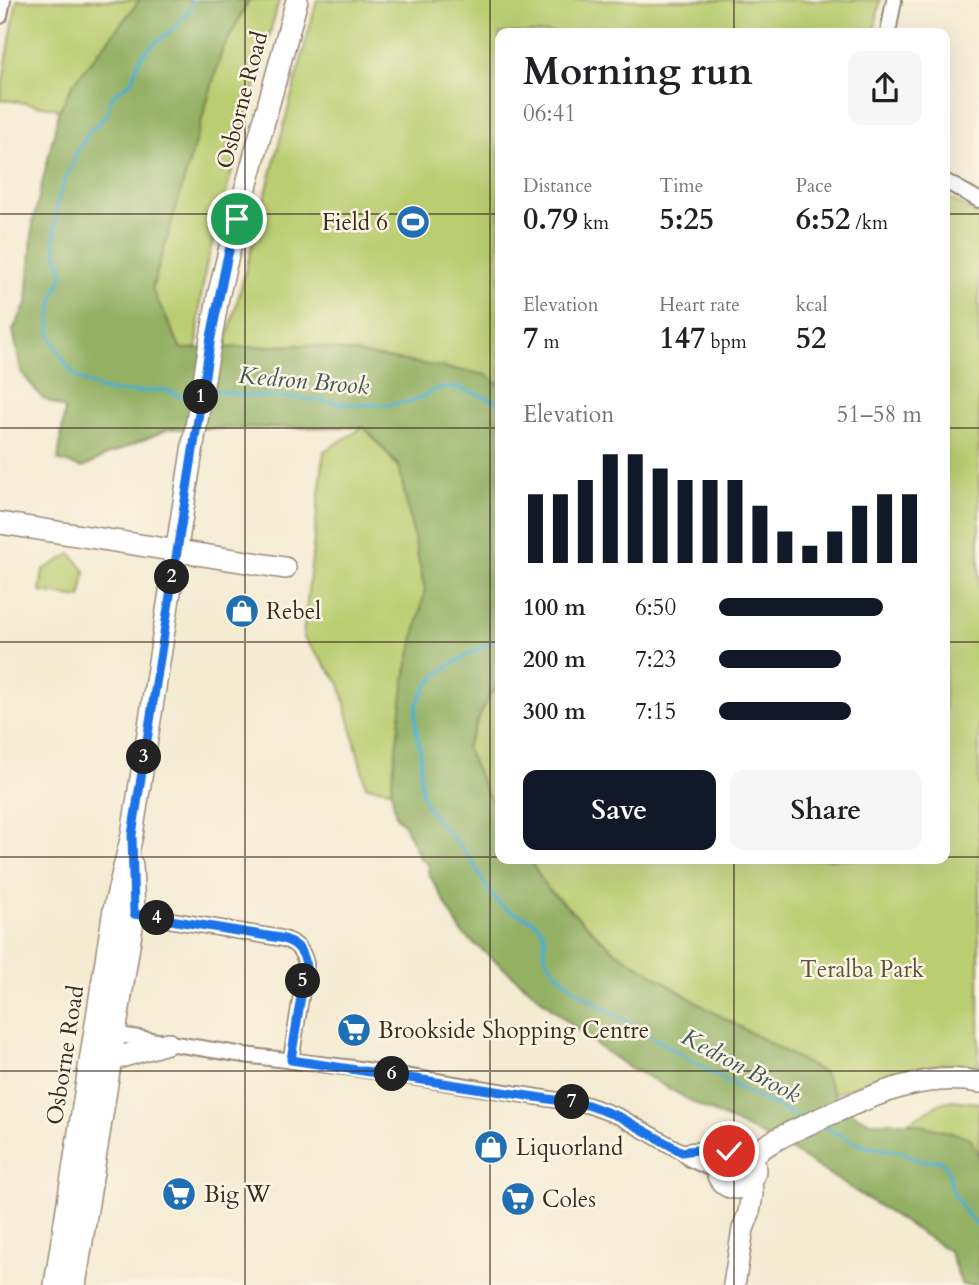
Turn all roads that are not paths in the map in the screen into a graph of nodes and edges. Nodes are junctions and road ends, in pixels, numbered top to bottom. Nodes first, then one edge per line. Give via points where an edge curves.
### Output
1 (3, 0) edge
2 (297, 0) edge
3 (894, 0) edge
4 (0, 16) edge
5 (889, 28) edge
6 (950, 184) edge
7 (979, 200) edge
8 (0, 523) edge
9 (176, 550) junction
10 (285, 568) dead end
11 (132, 835) junction
12 (134, 914) junction
13 (105, 1032) junction
14 (167, 1043) junction
15 (111, 1060) junction
16 (291, 1060) junction
17 (979, 1082) edge
18 (751, 1157) junction
19 (720, 1162) junction
20 (751, 1181) junction
21 (730, 1188) junction
22 (743, 1229) junction
23 (55, 1285) edge
24 (75, 1285) edge
25 (734, 1285) edge

1 - 4 street
2 - 9 street, Osborne Road via 230,244
3 - 5 street
6 - 7 street
8 - 9 street
9 - 10 street
9 - 11 street, Osborne Road
11 - 12 street, Osborne Road
11 - 13 street, Osborne Road via 114,909
12 - 13 street, Osborne Road
12 - 16 street via 280,938 296,945 306,964
13 - 14 street
13 - 15 street, Osborne Road
13 - 23 street, Osborne Road
14 - 15 street
14 - 16 street
15 - 24 street, Osborne Road
16 - 19 street via 588,1105 620,1117 690,1159
17 - 18 street via 922,1081 888,1090 774,1140
18 - 19 street via 729,1151
18 - 20 street via 755,1169
19 - 21 street via 721,1181
20 - 21 street via 742,1188
20 - 22 street
21 - 22 street
22 - 25 street

